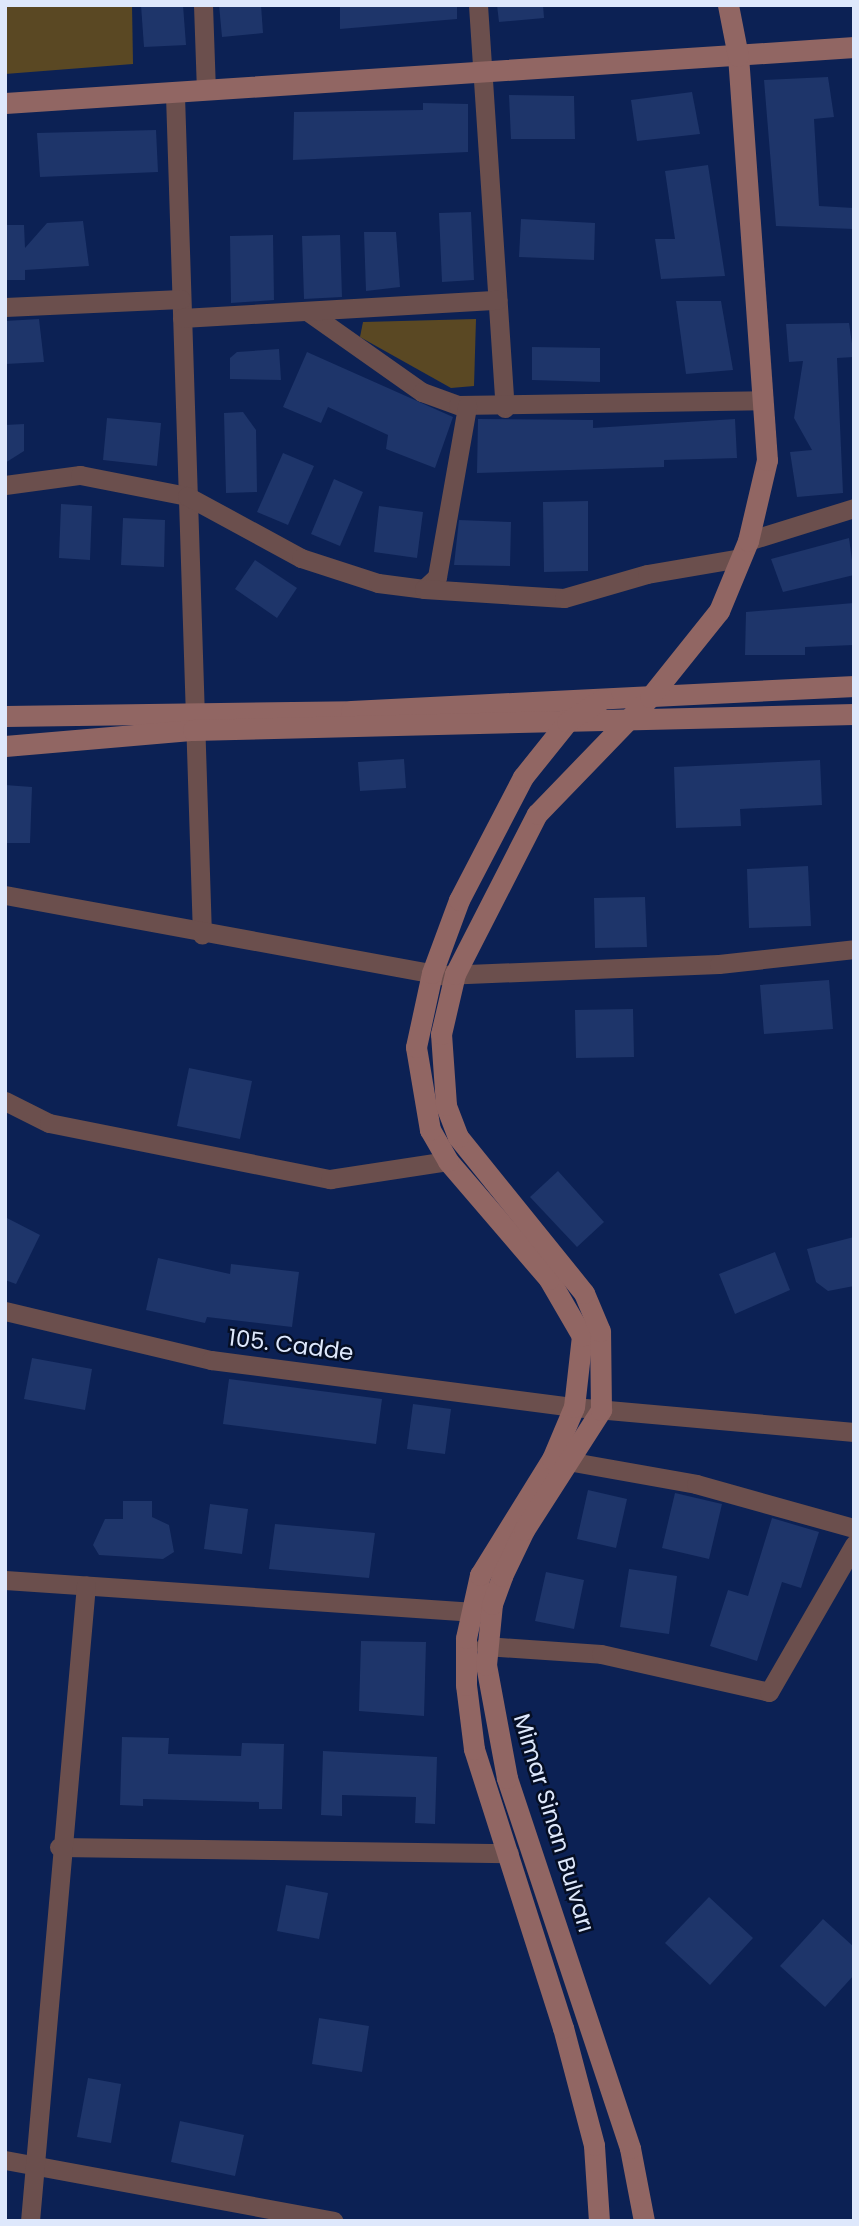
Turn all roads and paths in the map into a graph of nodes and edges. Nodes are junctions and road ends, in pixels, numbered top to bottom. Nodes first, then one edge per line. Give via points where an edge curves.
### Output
1 (202, 5) edge
2 (478, 5) edge
3 (728, 5) edge
4 (854, 47) edge
5 (738, 56) junction
6 (485, 67) junction
7 (206, 90) junction
8 (175, 95) junction
9 (5, 103) edge
10 (497, 300) junction
11 (5, 307) edge
12 (182, 308) junction
13 (307, 311) junction
14 (762, 400) junction
15 (467, 406) junction
16 (505, 408) junction
17 (5, 485) edge
18 (187, 496) junction
19 (854, 508) edge
20 (744, 550) junction
21 (424, 589) junction
22 (854, 686) edge
23 (650, 697) junction
24 (602, 699) junction
25 (854, 714) edge
26 (5, 716) edge
27 (624, 721) junction
28 (194, 722) junction
29 (567, 722) junction
30 (5, 746) edge
31 (5, 895) edge
32 (202, 935) junction
33 (854, 949) edge
34 (432, 973) junction
35 (455, 974) junction
36 (5, 1101) edge
37 (448, 1161) junction
38 (5, 1311) edge
39 (574, 1407) junction
40 (601, 1410) junction
41 (854, 1432) edge
42 (573, 1462) junction
43 (854, 1528) edge
44 (854, 1545) edge
45 (5, 1580) edge
46 (86, 1585) junction
47 (471, 1612) junction
48 (485, 1646) junction
49 (59, 1847) junction
50 (509, 1853) junction
51 (5, 2160) edge
52 (34, 2160) junction
53 (640, 2188) junction
54 (30, 2221) edge
55 (333, 2221) edge
56 (598, 2221) edge
57 (644, 2221) edge
58 (660, 2221) edge

1 - 7 street
2 - 6 street
3 - 5 main road, Mimar Sinan Bulvarı
4 - 5 main road
5 - 6 main road
5 - 14 main road, Mimar Sinan Bulvarı
6 - 7 main road
6 - 10 street
7 - 8 main road
8 - 9 main road
8 - 12 street
10 - 13 street
10 - 16 street
11 - 12 street
12 - 13 street
12 - 18 street
13 - 15 street via 422,392
14 - 16 street
14 - 20 main road, Mimar Sinan Bulvarı via 767,460
15 - 16 street
15 - 21 street via 438,577
17 - 18 street via 80,475
18 - 21 street via 301,558 378,583
18 - 28 street
19 - 20 street
20 - 21 street via 564,598
20 - 23 main road, Mimar Sinan Bulvarı via 719,611
22 - 23 main road
23 - 24 main road
23 - 27 main road, Mimar Sinan Bulvarı
24 - 28 main road
24 - 29 main road
25 - 27 main road
26 - 28 main road
27 - 29 main road
27 - 35 main road, Mimar Sinan Bulvarı via 537,814
28 - 29 main road
28 - 30 main road
28 - 32 street
29 - 34 main road via 523,777 459,900
31 - 32 street
32 - 34 street
33 - 35 street via 719,964
34 - 35 street
34 - 37 main road via 416,1047 419,1092 430,1130
35 - 40 main road, Mimar Sinan Bulvarı via 441,1034 446,1105 477,1166 584,1293 600,1331
36 - 37 street via 49,1123 330,1179
37 - 39 main road via 574,1314 582,1336
38 - 39 street, 105. Cadde via 211,1360
39 - 40 street, 105. Cadde
39 - 47 main road via 552,1459 480,1575
40 - 41 street, 105. Cadde
40 - 42 main road, Mimar Sinan Bulvarı
42 - 43 street via 696,1483
42 - 48 main road, Mimar Sinan Bulvarı via 524,1530 492,1604
44 - 48 street via 769,1692 601,1654
45 - 46 street
46 - 47 street
46 - 49 street
47 - 50 main road via 466,1685 474,1749
48 - 53 main road, Mimar Sinan Bulvarı via 507,1778
49 - 50 street
49 - 52 street
50 - 56 main road via 594,2145
51 - 52 street
52 - 54 street
52 - 55 street
53 - 57 main road, Mimar Sinan Bulvarı
53 - 58 main road

